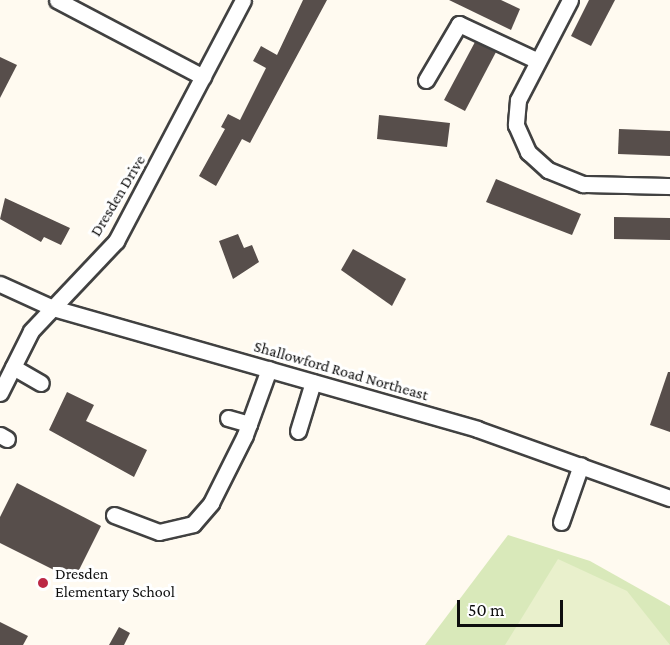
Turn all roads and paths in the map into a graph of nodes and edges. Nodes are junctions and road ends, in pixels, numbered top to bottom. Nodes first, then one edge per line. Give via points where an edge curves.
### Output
1 (57, 0) edge
2 (243, 0) edge
3 (570, 0) edge
4 (538, 61) junction
5 (203, 78) junction
6 (426, 80) dead end
7 (670, 186) edge
8 (0, 284) edge
9 (53, 308) junction
10 (13, 367) junction
11 (269, 369) junction
12 (313, 382) junction
13 (41, 383) dead end
14 (0, 393) edge
15 (228, 418) dead end
16 (249, 424) junction
17 (298, 431) dead end
18 (581, 465) junction
19 (670, 498) edge
20 (114, 515) dead end
21 (561, 522) dead end

1 - 5 street
2 - 5 street, Dresden Drive
3 - 4 street
4 - 6 street via 459,24
4 - 7 street via 518,100 516,125 528,152 548,170 583,184
5 - 9 street, Dresden Drive via 116,241
8 - 9 street, Shallowford Road Northeast
9 - 10 street, Dresden Drive via 32,331
9 - 11 street, Shallowford Road Northeast
10 - 13 street
10 - 14 street, Dresden Drive
11 - 12 street, Shallowford Road Northeast
11 - 16 street
12 - 17 street
12 - 18 street, Shallowford Road Northeast
15 - 16 street
16 - 20 street via 211,503 193,524 159,532
18 - 19 street, Shallowford Road Northeast
18 - 21 street

